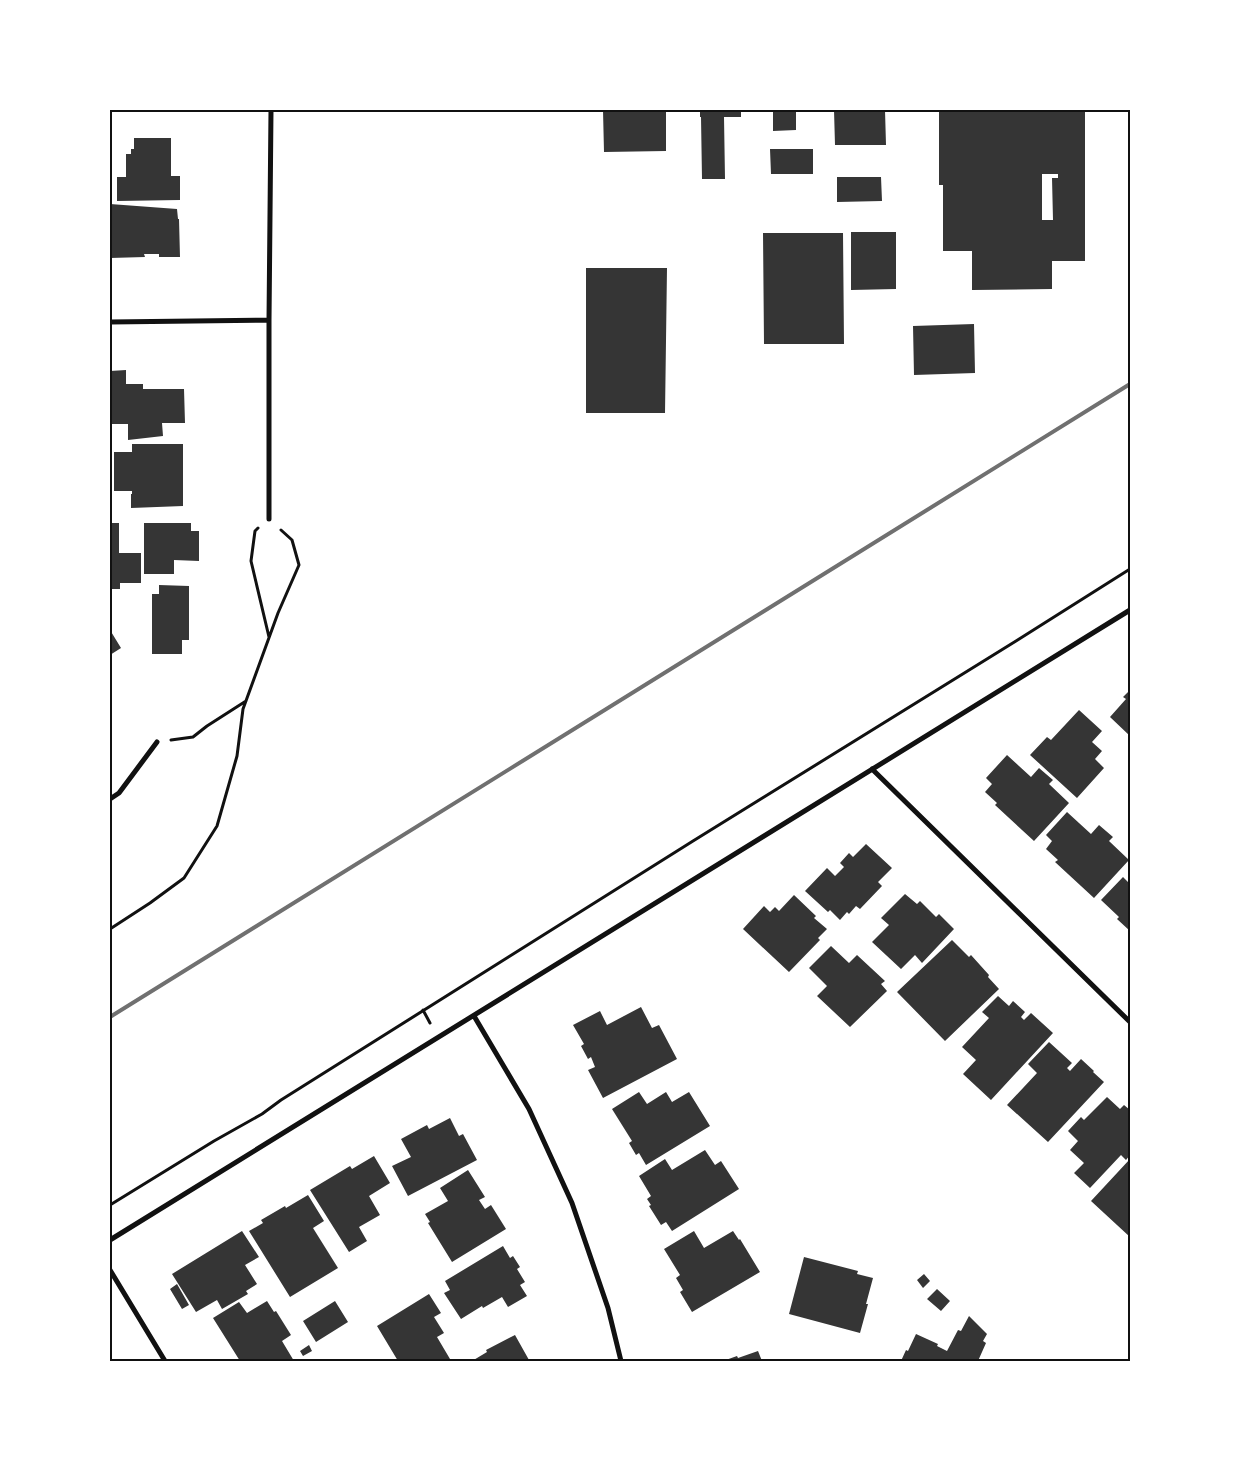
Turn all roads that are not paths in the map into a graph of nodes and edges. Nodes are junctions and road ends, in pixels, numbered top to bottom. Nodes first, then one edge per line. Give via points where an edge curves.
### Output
1 (271, 110) edge
2 (269, 320) junction
3 (110, 322) edge
4 (269, 519) road end
5 (1130, 610) edge
6 (157, 742) road end
7 (872, 769) junction
8 (110, 799) edge
9 (474, 1016) junction
10 (1130, 1022) edge
11 (110, 1240) edge
12 (110, 1270) edge
13 (165, 1361) edge
14 (622, 1361) edge

1 - 2 street
2 - 3 street
2 - 4 street
5 - 7 street
6 - 8 street via 119,793
7 - 9 street
7 - 10 street
9 - 11 street
9 - 14 street via 529,1109 572,1203 608,1308
12 - 13 street

